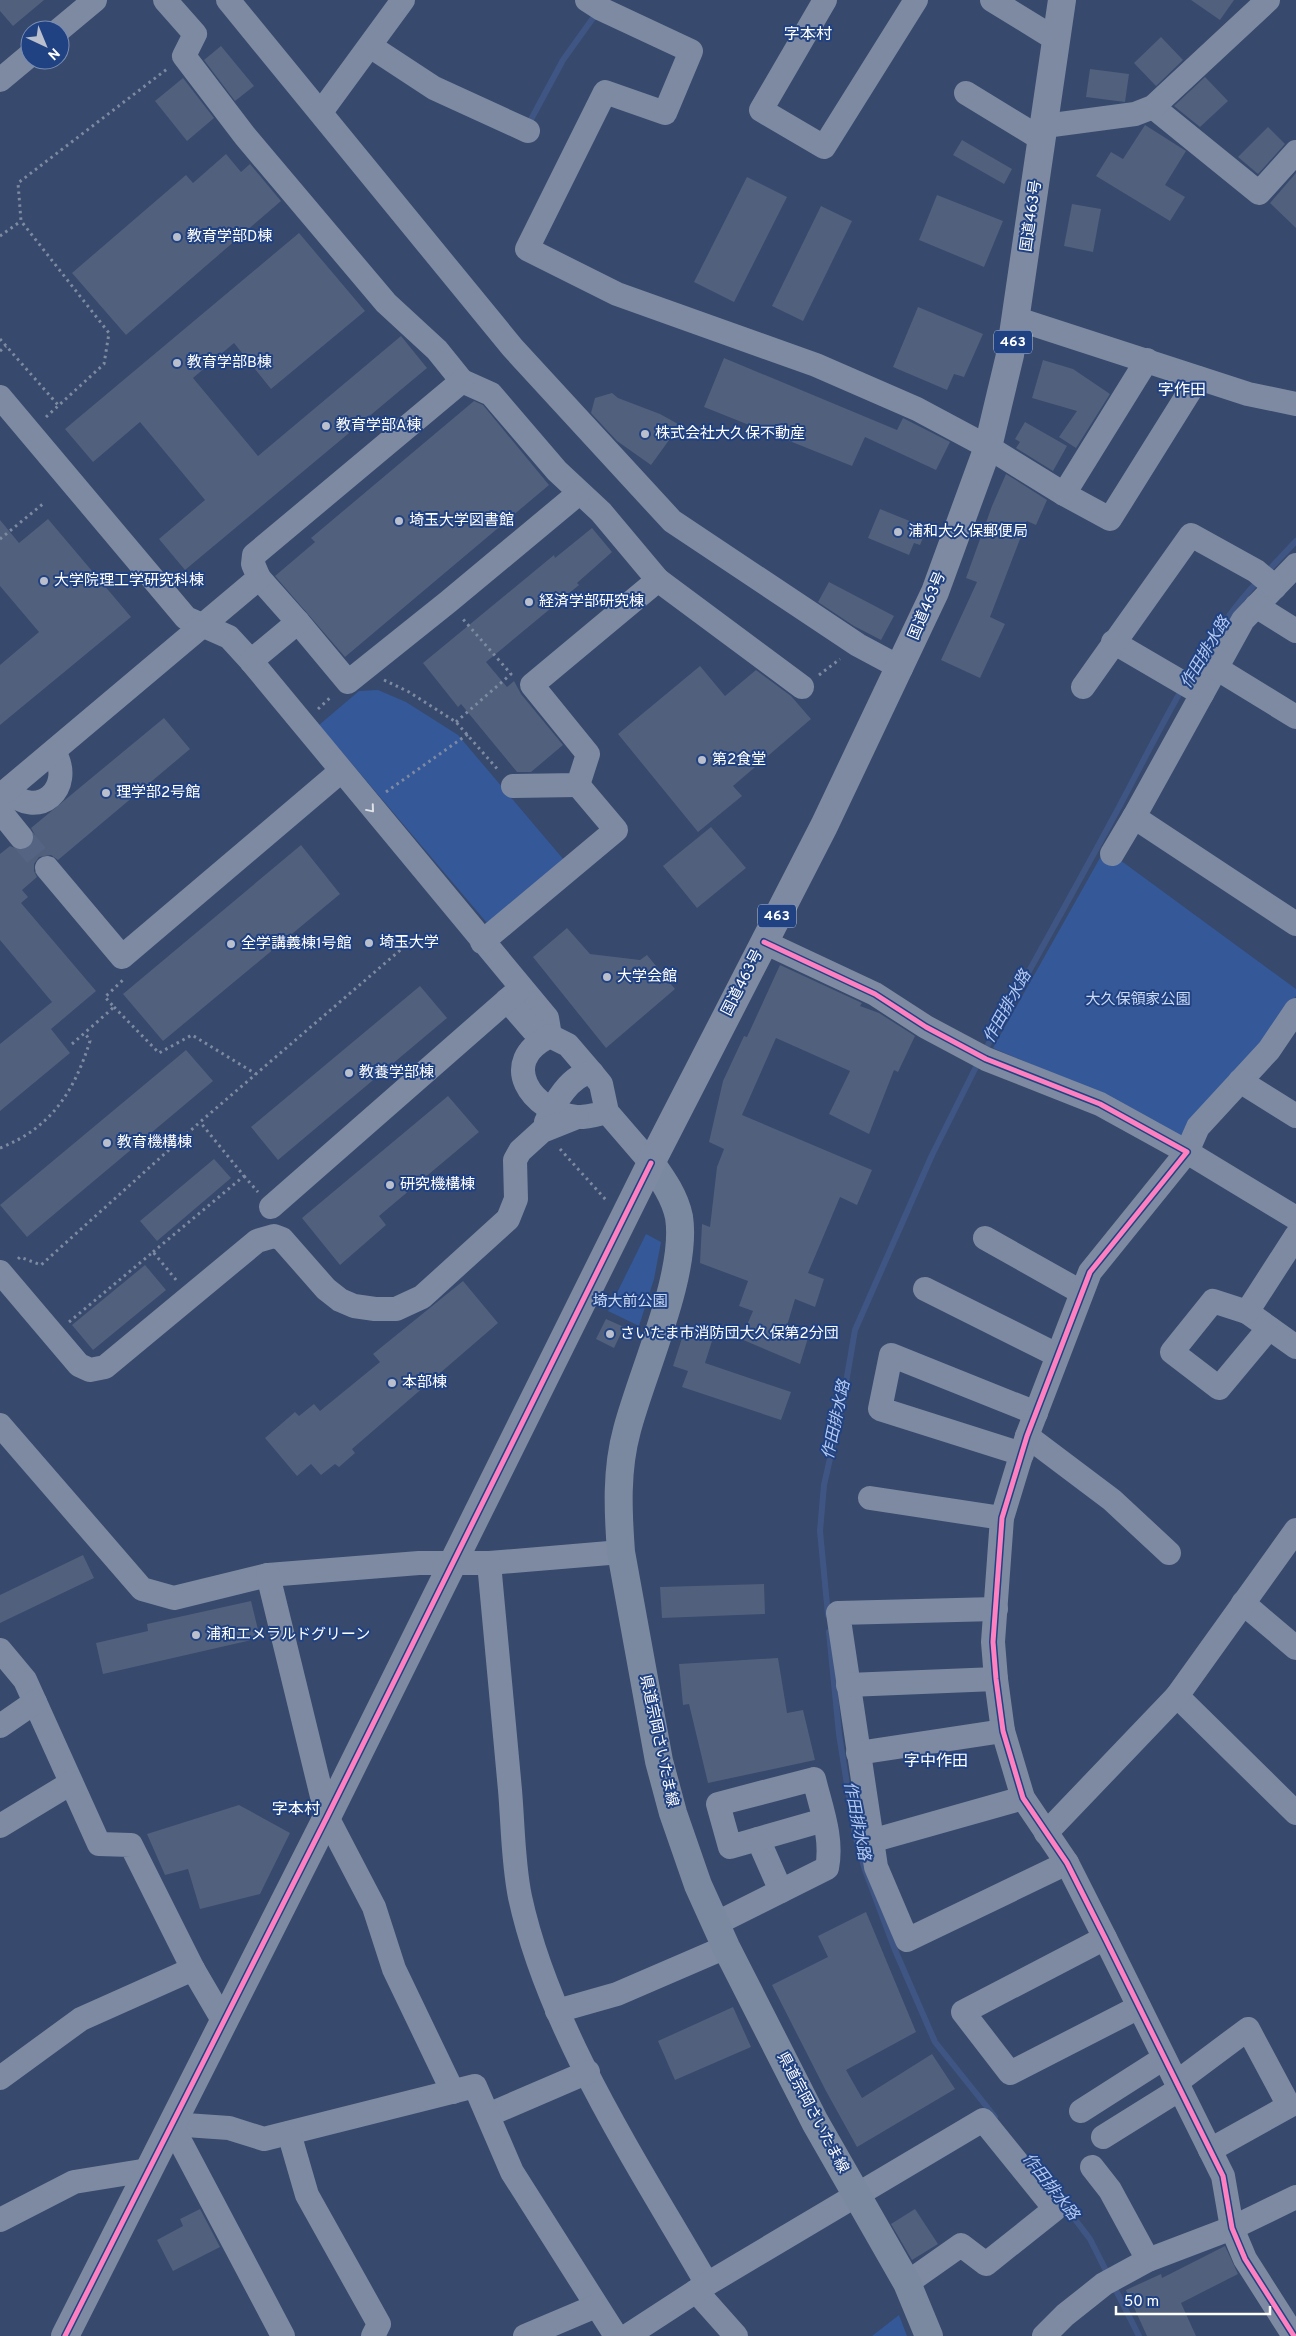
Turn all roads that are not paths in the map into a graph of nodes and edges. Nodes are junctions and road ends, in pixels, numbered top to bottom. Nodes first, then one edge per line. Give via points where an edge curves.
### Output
1 (95, 0) edge
2 (165, 0) edge
3 (228, 0) edge
4 (403, 0) edge
5 (587, 0) edge
6 (825, 0) edge
7 (916, 0) edge
8 (992, 0) edge
9 (1062, 0) edge
10 (1268, 0) edge
11 (70, 21) edge
12 (1057, 40) junction
13 (370, 46) junction
14 (20, 63) edge
15 (0, 80) edge
16 (966, 93) dead end
17 (1153, 107) junction
18 (321, 112) junction
19 (528, 131) dead end
20 (1044, 133) junction
21 (1296, 152) edge
22 (1017, 320) junction
23 (1147, 360) junction
24 (1198, 378) junction
25 (462, 381) junction
26 (0, 397) edge
27 (1296, 404) edge
28 (988, 446) junction
29 (579, 493) junction
30 (1064, 494) junction
31 (1296, 565) edge
32 (259, 578) junction
33 (1266, 579) junction
34 (658, 580) junction
35 (1256, 606) junction
36 (298, 622) junction
37 (203, 626) junction
38 (1296, 631) edge
39 (1114, 642) junction
40 (250, 661) junction
41 (901, 668) junction
42 (1216, 668) junction
43 (802, 687) road end
44 (1083, 687) dead end
45 (1192, 688) junction
46 (1296, 717) edge
47 (54, 752) junction
48 (340, 771) junction
49 (578, 785) junction
50 (512, 786) road end
51 (3, 799) edge
52 (1134, 817) junction
53 (21, 837) tunnel mouth
54 (1112, 854) dead end
55 (47, 868) tunnel mouth
56 (1296, 924) edge
57 (482, 942) junction
58 (764, 942) junction
59 (514, 994) junction
60 (1296, 1010) edge
61 (550, 1036) junction
62 (592, 1073) junction
63 (1240, 1081) junction
64 (551, 1108) junction
65 (607, 1112) junction
66 (1296, 1116) edge
67 (577, 1117) junction
68 (542, 1131) junction
69 (1186, 1152) junction
70 (651, 1163) junction
71 (271, 1207) dead end
72 (1296, 1218) edge
73 (1296, 1236) edge
74 (985, 1238) dead end
75 (6, 1268) edge
76 (925, 1289) dead end
77 (1081, 1292) junction
78 (1247, 1312) junction
79 (1269, 1328) junction
80 (1296, 1347) edge
81 (1057, 1355) junction
82 (1036, 1413) junction
83 (0, 1424) edge
84 (1024, 1445) junction
85 (870, 1498) dead end
86 (1002, 1518) junction
87 (1296, 1530) edge
88 (621, 1552) junction
89 (1169, 1553) dead end
90 (489, 1563) junction
91 (452, 1564) junction
92 (268, 1575) junction
93 (1243, 1603) junction
94 (996, 1609) junction
95 (1296, 1648) edge
96 (0, 1650) edge
97 (996, 1679) junction
98 (848, 1685) junction
99 (1177, 1696) junction
100 (35, 1702) junction
101 (0, 1726) edge
102 (1004, 1731) junction
103 (858, 1753) junction
104 (71, 1783) junction
105 (1023, 1798) junction
106 (1296, 1813) edge
107 (327, 1817) junction
108 (824, 1820) junction
109 (0, 1826) edge
110 (1046, 1833) junction
111 (758, 1839) junction
112 (871, 1840) junction
113 (1067, 1862) junction
114 (781, 1891) junction
115 (720, 1935) junction
116 (1105, 1938) junction
117 (193, 1969) junction
118 (1139, 2007) junction
119 (558, 2011) junction
120 (224, 2022) junction
121 (1164, 2058) junction
122 (588, 2072) junction
123 (0, 2078) edge
124 (1178, 2086) junction
125 (453, 2092) junction
126 (1081, 2111) dead end
127 (488, 2115) junction
128 (171, 2124) junction
129 (289, 2133) junction
130 (1103, 2137) dead end
131 (1210, 2150) junction
132 (1092, 2167) dead end
133 (148, 2170) junction
134 (857, 2195) junction
135 (1296, 2197) edge
136 (0, 2220) edge
137 (1232, 2228) junction
138 (1148, 2260) junction
139 (907, 2283) junction
140 (702, 2288) junction
141 (596, 2306) junction
142 (1291, 2333) edge
143 (65, 2336) edge
144 (283, 2336) edge
145 (373, 2336) edge
146 (525, 2336) edge
147 (616, 2336) edge
148 (627, 2336) edge
149 (736, 2336) edge
150 (929, 2336) edge
151 (1044, 2336) edge

1 - 11 street
2 - 25 street via 195,34 184,56 246,136 386,303 437,350
3 - 18 street
4 - 13 street
5 - 28 street via 691,51 665,113 605,92 527,249 617,294 816,365 917,409
6 - 7 street via 762,110 824,147
8 - 12 street
9 - 12 highway, 国道463号 / 463
10 - 17 street
12 - 20 highway, 国道463号 / 463
13 - 18 street
13 - 19 street via 434,88
14 - 15 street
16 - 20 street
17 - 20 street via 1135,114
17 - 21 street via 1258,193
18 - 41 street via 512,347 672,521 858,645
20 - 22 highway, 国道463号 / 463
22 - 23 street
22 - 28 highway, 国道463号 / 463
23 - 24 street
23 - 30 street
24 - 27 street via 1248,394
24 - 30 street via 1110,519
25 - 29 street via 491,394 556,471
25 - 32 street via 254,556 253,564
26 - 37 street via 186,618
28 - 30 street
28 - 41 highway, 国道463号 / 463 via 935,592
29 - 34 street via 601,512
29 - 36 street via 348,682
31 - 33 street
32 - 36 street
32 - 37 street
33 - 35 street
33 - 39 street via 1191,535
34 - 43 street
34 - 49 street via 532,685 588,754
35 - 38 street
35 - 42 street via 1243,620
36 - 40 street
37 - 40 street via 228,637
37 - 47 street
39 - 44 street
39 - 45 street
40 - 48 street
41 - 58 highway, 国道463号 / 463
42 - 45 street
42 - 46 street
45 - 52 street
47 - 51 street
47 - 51 street via 60,761 62,775 58,789 42,802 28,804 16,799
48 - 55 street via 122,958
48 -> 57 street
49 - 50 street
49 - 57 street via 616,830
51 - 53 street
52 - 54 street
52 - 56 street
57 - 59 street
58 - 69 street via 875,994 926,1027 982,1057 1100,1104
58 - 70 highway, 国道463号 / 463
59 - 61 street via 547,1018
59 - 71 street
60 - 63 street via 1269,1050
61 - 62 street via 568,1045
61 - 64 street via 533,1047 522,1066 528,1091
62 - 64 street via 580,1076
62 - 65 street via 601,1084
63 - 66 street
63 - 69 street via 1198,1127
64 - 67 street
64 - 68 street
65 - 67 street
65 - 70 street
67 - 68 street
68 - 75 street via 515,1160 516,1199 508,1219 422,1297 396,1309 354,1306 340,1300 326,1289 282,1239 266,1237 257,1241 105,1367 90,1370 79,1365
69 - 72 street
69 - 77 street via 1090,1272
70 - 88 main road, 県道宗岡さいたま線 via 673,1200 679,1216 680,1240 665,1310 626,1431 618,1489
70 - 91 highway, 463
73 - 78 street
74 - 77 street
76 - 81 street
77 - 81 street
78 - 79 street
78 - 79 street via 1213,1301 1172,1352 1219,1388
79 - 80 street
81 - 82 street
82 - 84 street
82 - 84 street via 891,1355 880,1409
83 - 92 street via 142,1589 174,1598
84 - 86 street
84 - 89 street via 1112,1500
85 - 86 street
86 - 94 street
87 - 93 street
88 - 90 street
88 - 115 main road, 県道宗岡さいたま線 via 659,1761 698,1885
90 - 91 street
90 - 119 street via 520,1896 535,1950
91 - 92 street via 419,1563
91 - 107 highway, 463
92 - 107 street
93 - 95 street
93 - 99 street
94 - 97 street
94 - 98 street via 838,1613
96 - 100 street via 25,1680
97 - 98 street
97 - 102 street
98 - 103 street
99 - 106 street
99 - 110 street
100 - 101 street
100 - 104 street
102 - 103 street
102 - 105 street
103 - 112 street
104 - 109 street
104 - 117 street via 99,1844 131,1845
105 - 110 street
105 - 112 street
107 - 120 highway, 463
107 - 125 street via 374,1907 394,1969
108 - 111 street
108 - 111 street via 814,1779 718,1804 730,1847
108 - 114 street via 830,1851 828,1868
110 - 113 street
111 - 114 street
112 - 113 street via 876,1867 907,1940
113 - 116 street
114 - 115 street
115 - 119 street via 618,1994
115 - 134 main road, 県道宗岡さいたま線 via 815,2122
116 - 118 street
116 - 118 street via 963,2012 1010,2073
117 - 120 street
117 - 123 street via 81,2018
118 - 121 street
119 - 122 street
120 - 128 highway, 463
121 - 124 street
121 - 126 street
122 - 127 street
122 - 140 street
124 - 130 street
124 - 131 street
124 - 131 street via 1248,2028 1289,2106
125 - 127 street via 475,2086
125 - 129 street
127 - 141 street via 512,2172
128 - 129 street via 229,2128 264,2139
128 - 133 highway, 463
128 - 144 street
129 - 145 street via 307,2196 379,2324
131 - 137 street via 1223,2176
132 - 138 street via 1110,2190
133 - 136 street via 74,2182
133 - 143 highway, 463
134 - 139 main road, 県道宗岡さいたま線
134 - 139 street via 983,2120 1055,2209 986,2264 961,2245
134 - 140 street
135 - 137 street
137 - 138 street
137 - 142 street via 1245,2259
138 - 151 street via 1084,2298
139 - 150 main road, 県道宗岡さいたま線
140 - 148 street
140 - 149 street
141 - 146 street
141 - 147 street

